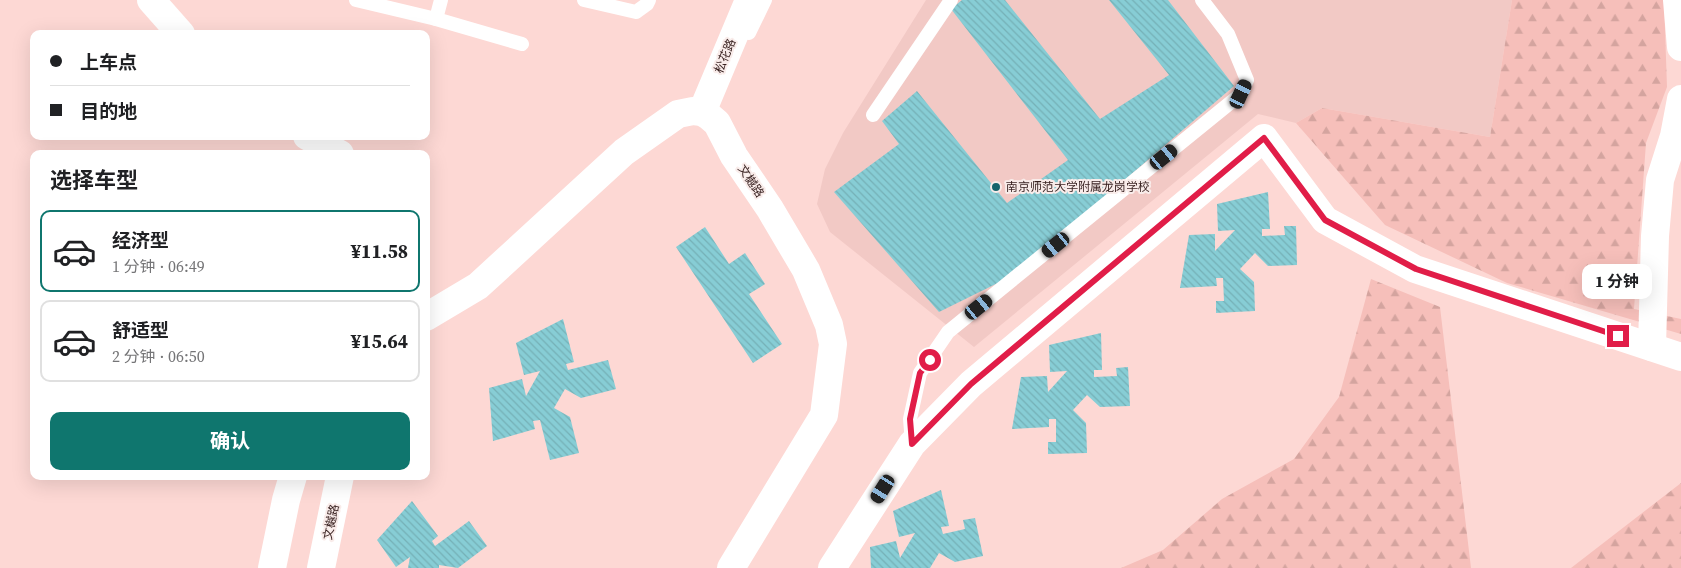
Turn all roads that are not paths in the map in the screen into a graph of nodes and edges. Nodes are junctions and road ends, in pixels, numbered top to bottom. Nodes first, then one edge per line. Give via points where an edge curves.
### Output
1 (151, 0) edge
2 (356, 0) edge
3 (442, 0) edge
4 (584, 0) edge
5 (648, 0) edge
6 (748, 0) edge
7 (765, 0) edge
8 (951, 0) edge
9 (1202, 0) edge
10 (1677, 0) edge
11 (436, 20) junction
12 (178, 30) edge
13 (522, 44) dead end
14 (1681, 47) edge
15 (1681, 99) edge
16 (706, 101) junction
17 (873, 115) dead end
18 (314, 140) edge
19 (333, 150) edge
20 (430, 315) edge
21 (1652, 347) junction
22 (1681, 357) edge
23 (912, 444) junction
24 (292, 480) edge
25 (339, 480) edge
26 (272, 568) edge
27 (321, 568) edge
28 (731, 568) edge
29 (832, 568) edge

1 - 12 street
2 - 11 lane
3 - 11 lane
4 - 5 lane via 636,12
6 - 16 street, 松花路
7 - 16 lane via 739,55
8 - 17 lane
9 - 23 lane via 1228,34 1247,80 1241,94 948,332 920,373 910,419
10 - 14 street
11 - 13 lane
15 - 21 street via 1674,136 1660,180
16 - 20 street via 693,110 678,114 624,152 478,286
16 - 28 street, 文樾路 via 734,156 806,270 830,325 833,344 824,415
18 - 19 street
21 - 22 street
21 - 23 street via 1407,265 1325,220 1264,138 971,384
23 - 29 street
24 - 26 street
25 - 27 street, 文樾路

